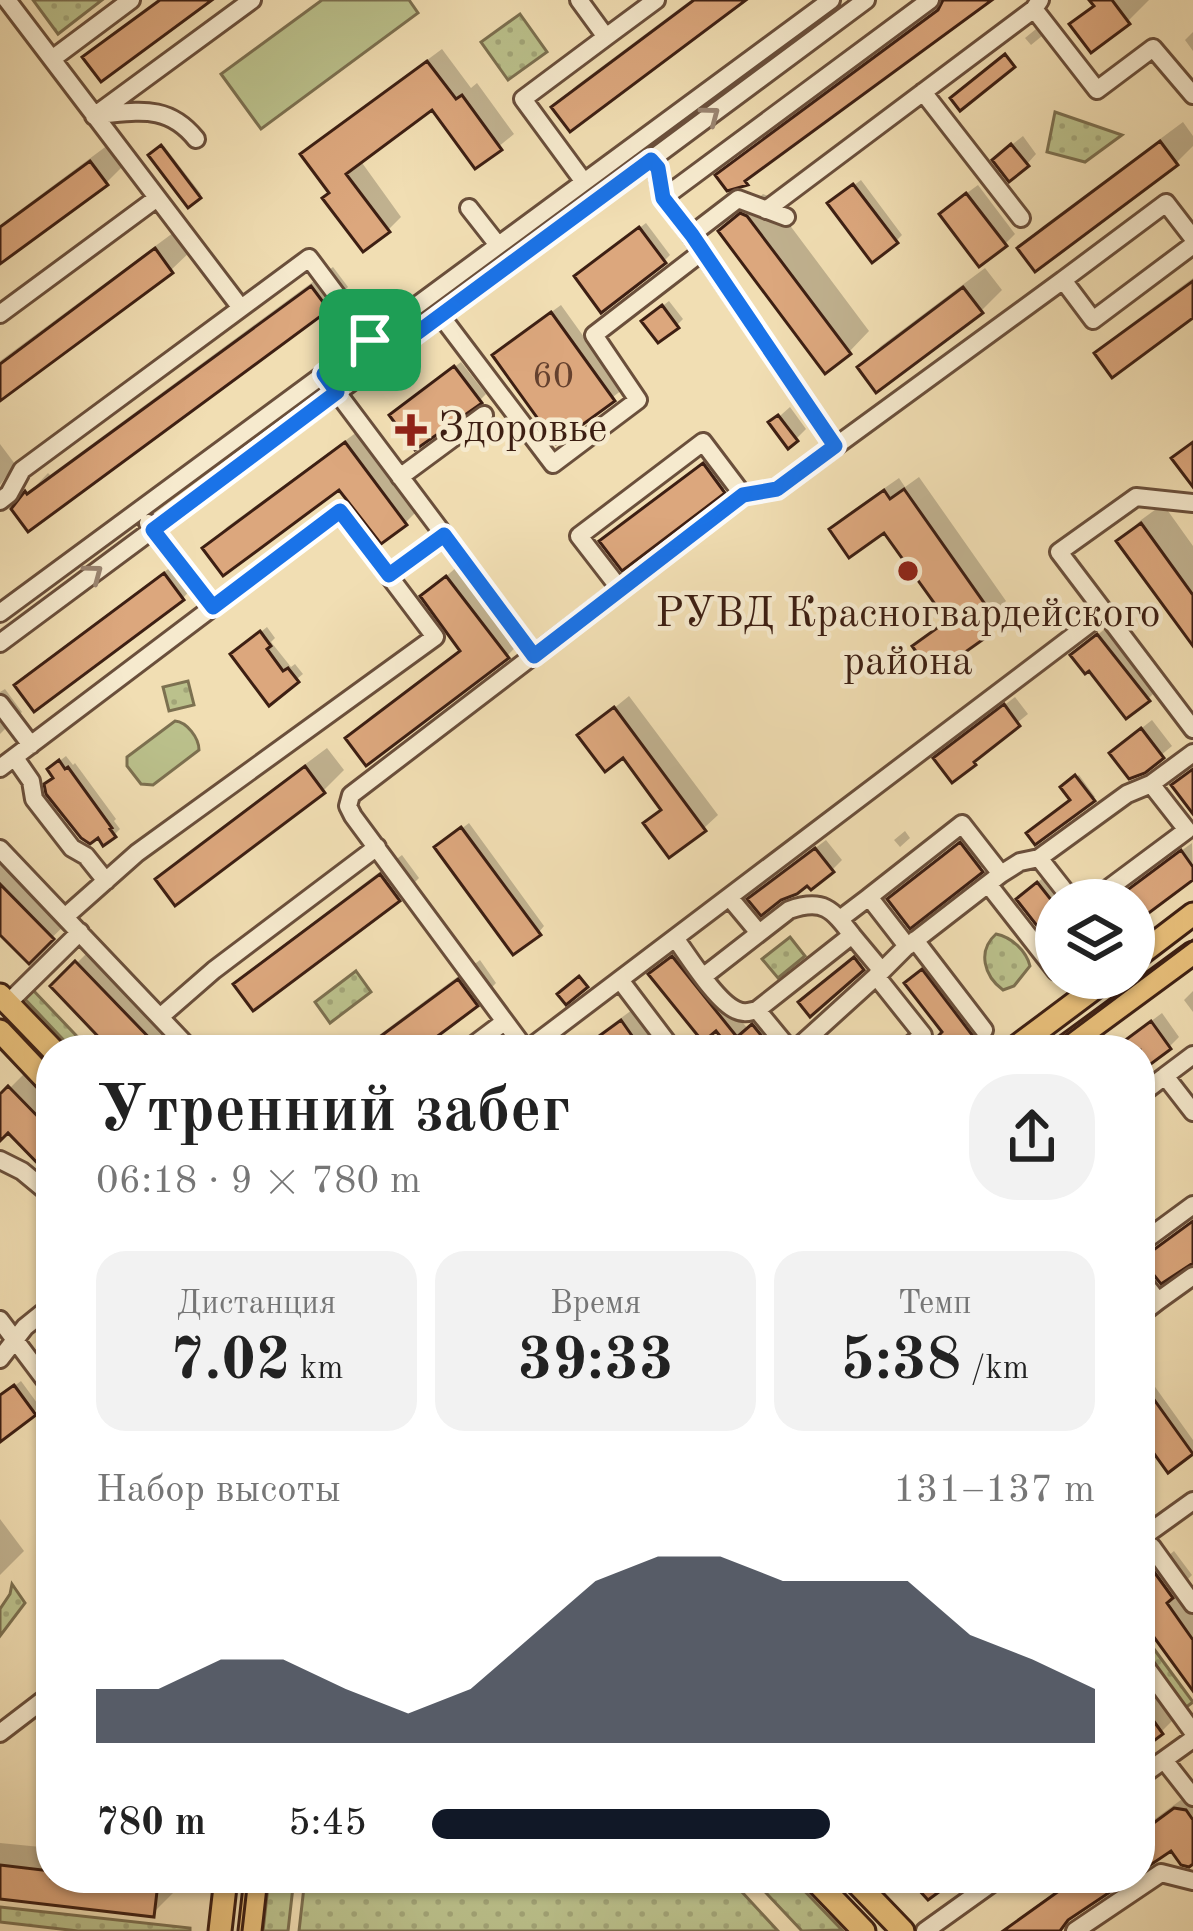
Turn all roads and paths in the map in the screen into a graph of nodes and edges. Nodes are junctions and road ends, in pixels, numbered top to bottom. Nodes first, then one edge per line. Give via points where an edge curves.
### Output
1 (7, 0) edge
2 (131, 0) edge
3 (252, 0) edge
4 (578, 0) edge
5 (656, 0) edge
6 (831, 0) edge
7 (866, 0) edge
8 (930, 0) edge
9 (1037, 4) edge
10 (606, 37) junction
11 (52, 59) junction
12 (923, 92) junction
13 (1193, 95) edge
14 (94, 116) junction
15 (196, 139) dead end
16 (651, 160) junction
17 (584, 182) junction
18 (157, 198) junction
19 (663, 198) junction
20 (470, 208) dead end
21 (766, 209) junction
22 (786, 217) dead end
23 (1022, 218) dead end
24 (692, 235) junction
25 (1193, 242) edge
26 (498, 245) junction
27 (703, 251) junction
28 (1063, 280) junction
29 (241, 308) junction
30 (0, 314) edge
31 (441, 316) junction
32 (370, 340) junction
33 (383, 358) junction
34 (324, 374) junction
35 (337, 392) junction
36 (484, 415) dead end
37 (835, 446) junction
38 (400, 477) junction
39 (743, 495) junction
40 (0, 501) edge
41 (1193, 503) edge
42 (139, 511) junction
43 (153, 530) junction
44 (444, 535) junction
45 (389, 575) junction
46 (620, 590) junction
47 (213, 607) junction
48 (2, 608) edge
49 (1105, 612) junction
50 (0, 643) edge
51 (534, 656) junction
52 (0, 704) edge
53 (1193, 729) edge
54 (31, 745) junction
55 (1193, 753) edge
56 (7, 763) edge
57 (1151, 784) junction
58 (377, 847) junction
59 (0, 849) edge
60 (1039, 858) junction
61 (994, 879) junction
62 (1056, 879) edge
63 (1121, 879) edge
64 (106, 880) junction
65 (730, 897) junction
66 (869, 897) junction
67 (1193, 914) edge
68 (66, 916) junction
69 (840, 919) junction
70 (80, 932) junction
71 (759, 933) junction
72 (852, 935) junction
73 (675, 938) junction
74 (1035, 940) edge
75 (1155, 942) edge
76 (911, 943) junction
77 (1193, 953) edge
78 (879, 974) junction
79 (704, 976) junction
80 (620, 980) junction
81 (4, 999) edge
82 (1080, 999) edge
83 (757, 1010) junction
84 (160, 1017) junction
85 (504, 1022) junction
86 (984, 1030) dead end
87 (0, 1031) edge
88 (39, 1035) edge
89 (177, 1035) edge
90 (487, 1035) edge
91 (514, 1035) edge
92 (546, 1035) edge
93 (662, 1035) edge
94 (779, 1035) edge
95 (809, 1035) edge
96 (923, 1035) edge
97 (1032, 1035) edge
98 (1081, 1035) edge
99 (1193, 1055) edge
100 (36, 1068) edge
101 (1165, 1076) junction
102 (1155, 1084) edge
103 (1193, 1112) edge
104 (0, 1160) edge
105 (36, 1183) edge
106 (1193, 1204) edge
107 (1155, 1233) edge
108 (1193, 1276) edge
109 (1155, 1296) edge
110 (1159, 1301) junction
111 (1155, 1304) edge
112 (36, 1318) edge
113 (0, 1320) edge
114 (15, 1341) junction
115 (0, 1359) edge
116 (36, 1368) edge
117 (1193, 1501) edge
118 (1155, 1532) edge
119 (1155, 1553) edge
120 (1193, 1604) edge
121 (1155, 1681) edge
122 (36, 1705) edge
123 (0, 1733) edge
124 (1193, 1735) edge
125 (1164, 1760) junction
126 (1155, 1766) edge
127 (1193, 1796) edge
128 (1155, 1877) edge
129 (1193, 1881) edge
130 (224, 1893) edge
131 (254, 1893) edge
132 (827, 1893) edge
133 (866, 1893) edge
134 (978, 1893) edge
135 (1132, 1893) edge
136 (220, 1931) edge
137 (250, 1931) edge
138 (864, 1931) edge
139 (903, 1931) edge
140 (926, 1931) edge
141 (1076, 1931) edge

1 - 11 street
2 - 11 street
3 - 14 street
4 - 10 street
5 - 10 street
6 - 17 street
16 -> 7 street
8 - 19 street
9 - 12 street
9 - 13 street via 1096,90 1154,48
10 - 17 street via 523,99
11 - 14 street
12 - 21 street
12 - 23 street
14 - 15 street via 167,114
14 - 18 street
16 - 19 street
16 - 31 street
17 - 26 street
18 - 29 street
18 - 30 street
19 - 24 street
20 - 26 street
21 - 22 street
21 - 24 street via 738,199
24 - 27 street
25 - 28 street via 1166,203
25 - 28 street via 1094,320
26 - 32 street
27 - 31 street via 594,335 638,400 553,464
27 - 37 street
28 - 37 street
29 - 32 street via 308,258
29 - 40 street via 22,470
31 - 33 street
32 - 33 street
32 - 34 street
33 - 35 street
34 - 35 street
34 - 42 street
35 - 38 street
35 - 43 street
36 - 38 street
37 - 39 street via 777,489
38 - 44 street
39 - 46 street
39 - 46 street via 703,442 580,536
41 - 49 street via 1136,497 1059,552
42 - 43 street
42 - 48 street
43 - 47 street
50 -> 43 street
44 - 45 street
44 - 51 street
45 - 47 street via 340,511
45 - 64 street via 435,637
46 - 51 street
47 - 54 street
49 - 53 street
49 - 65 street
51 - 58 street via 351,795 348,806
52 - 54 street
54 - 56 street
55 - 57 street
56 - 64 street via 32,781 34,799
57 - 60 street
57 - 63 street via 1187,830
58 - 84 street
58 - 85 street
59 - 68 street
60 - 61 street
60 - 62 street
61 - 66 street via 962,824
61 - 74 street
61 - 76 street
64 - 68 street
65 - 71 street
65 - 73 street
66 - 69 street
66 - 76 street
67 - 75 main road
68 - 70 street
69 - 71 street via 819,904 804,905
69 - 72 street
70 - 81 street
70 - 84 street
71 - 79 street
72 - 78 street
72 - 83 street
73 - 79 street
73 - 80 street
76 - 78 street
76 - 86 street
77 - 98 main road
78 - 95 street
78 - 96 street
79 - 83 street via 734,1010
80 - 92 street
80 - 93 street
81 - 88 main road
82 - 97 main road
83 - 94 street
84 - 89 street
85 - 90 street
85 - 91 street
87 - 100 main road
99 - 101 street
101 - 102 street
101 - 103 street
104 - 105 street
106 - 107 street
108 - 110 street
109 - 110 street
110 - 111 street
112 - 114 street
113 - 114 street
114 - 115 street
114 - 116 street
117 - 118 street
119 - 120 street
121 - 124 street
122 - 123 street
124 - 125 street
125 - 126 street
125 - 127 street
128 - 129 street
130 - 136 main road
131 - 137 main road
132 - 138 main road
133 - 139 main road
134 - 140 street
135 - 141 street

